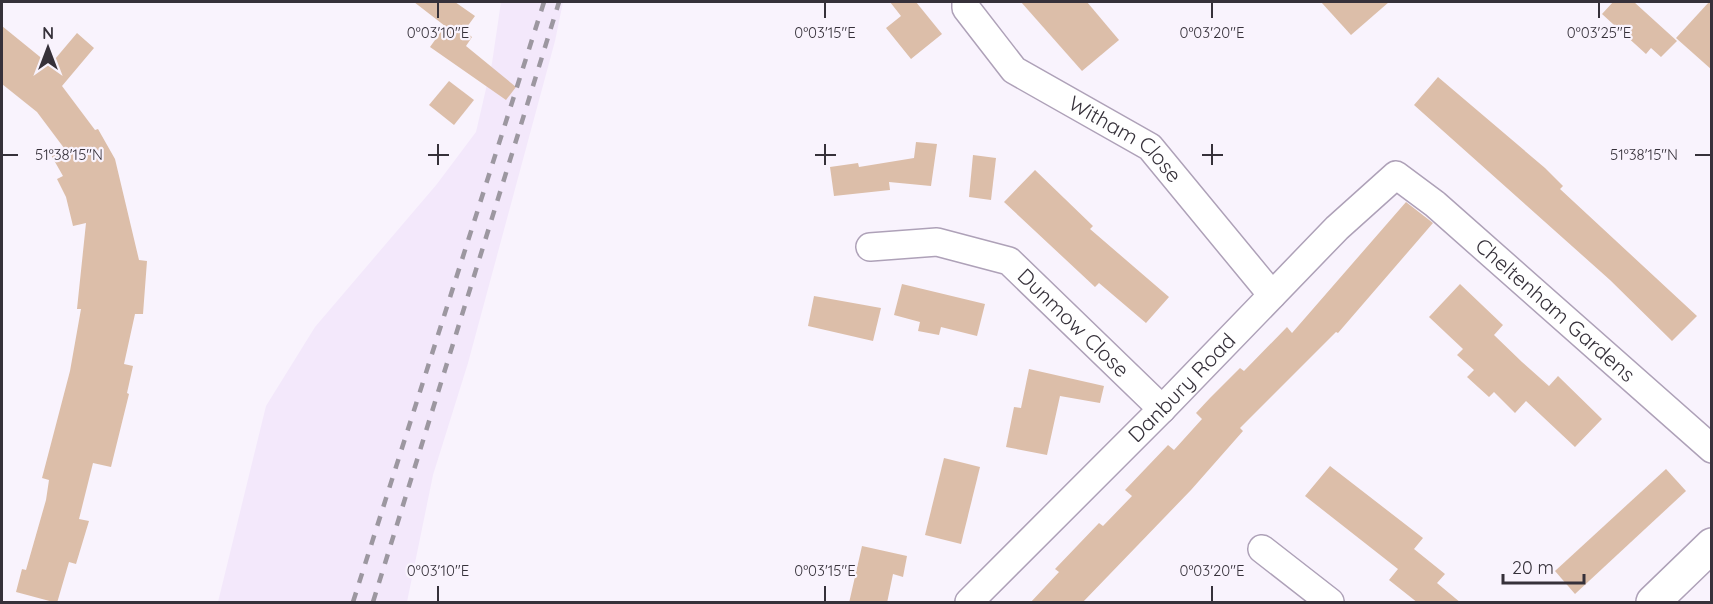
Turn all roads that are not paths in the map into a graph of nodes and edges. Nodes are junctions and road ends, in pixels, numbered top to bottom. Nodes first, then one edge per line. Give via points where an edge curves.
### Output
1 (966, 2) edge
2 (1396, 176) joint
3 (870, 247) dead end
4 (1272, 295) junction
5 (1162, 409) junction
6 (1712, 449) edge
7 (1712, 545) edge
8 (1262, 549) dead end
9 (969, 603) edge
10 (1330, 603) edge
11 (1653, 603) edge

1 - 4 street, Witham Close via 966,8 1014,70 1150,147
2 - 4 street, Danbury Road via 1337,228
2 - 6 street, Cheltenham Gardens via 1435,204
3 - 5 street, Dunmow Close via 937,242 1009,261
4 - 5 street, Danbury Road
5 - 9 street, Danbury Road
7 - 11 street
8 - 10 street

